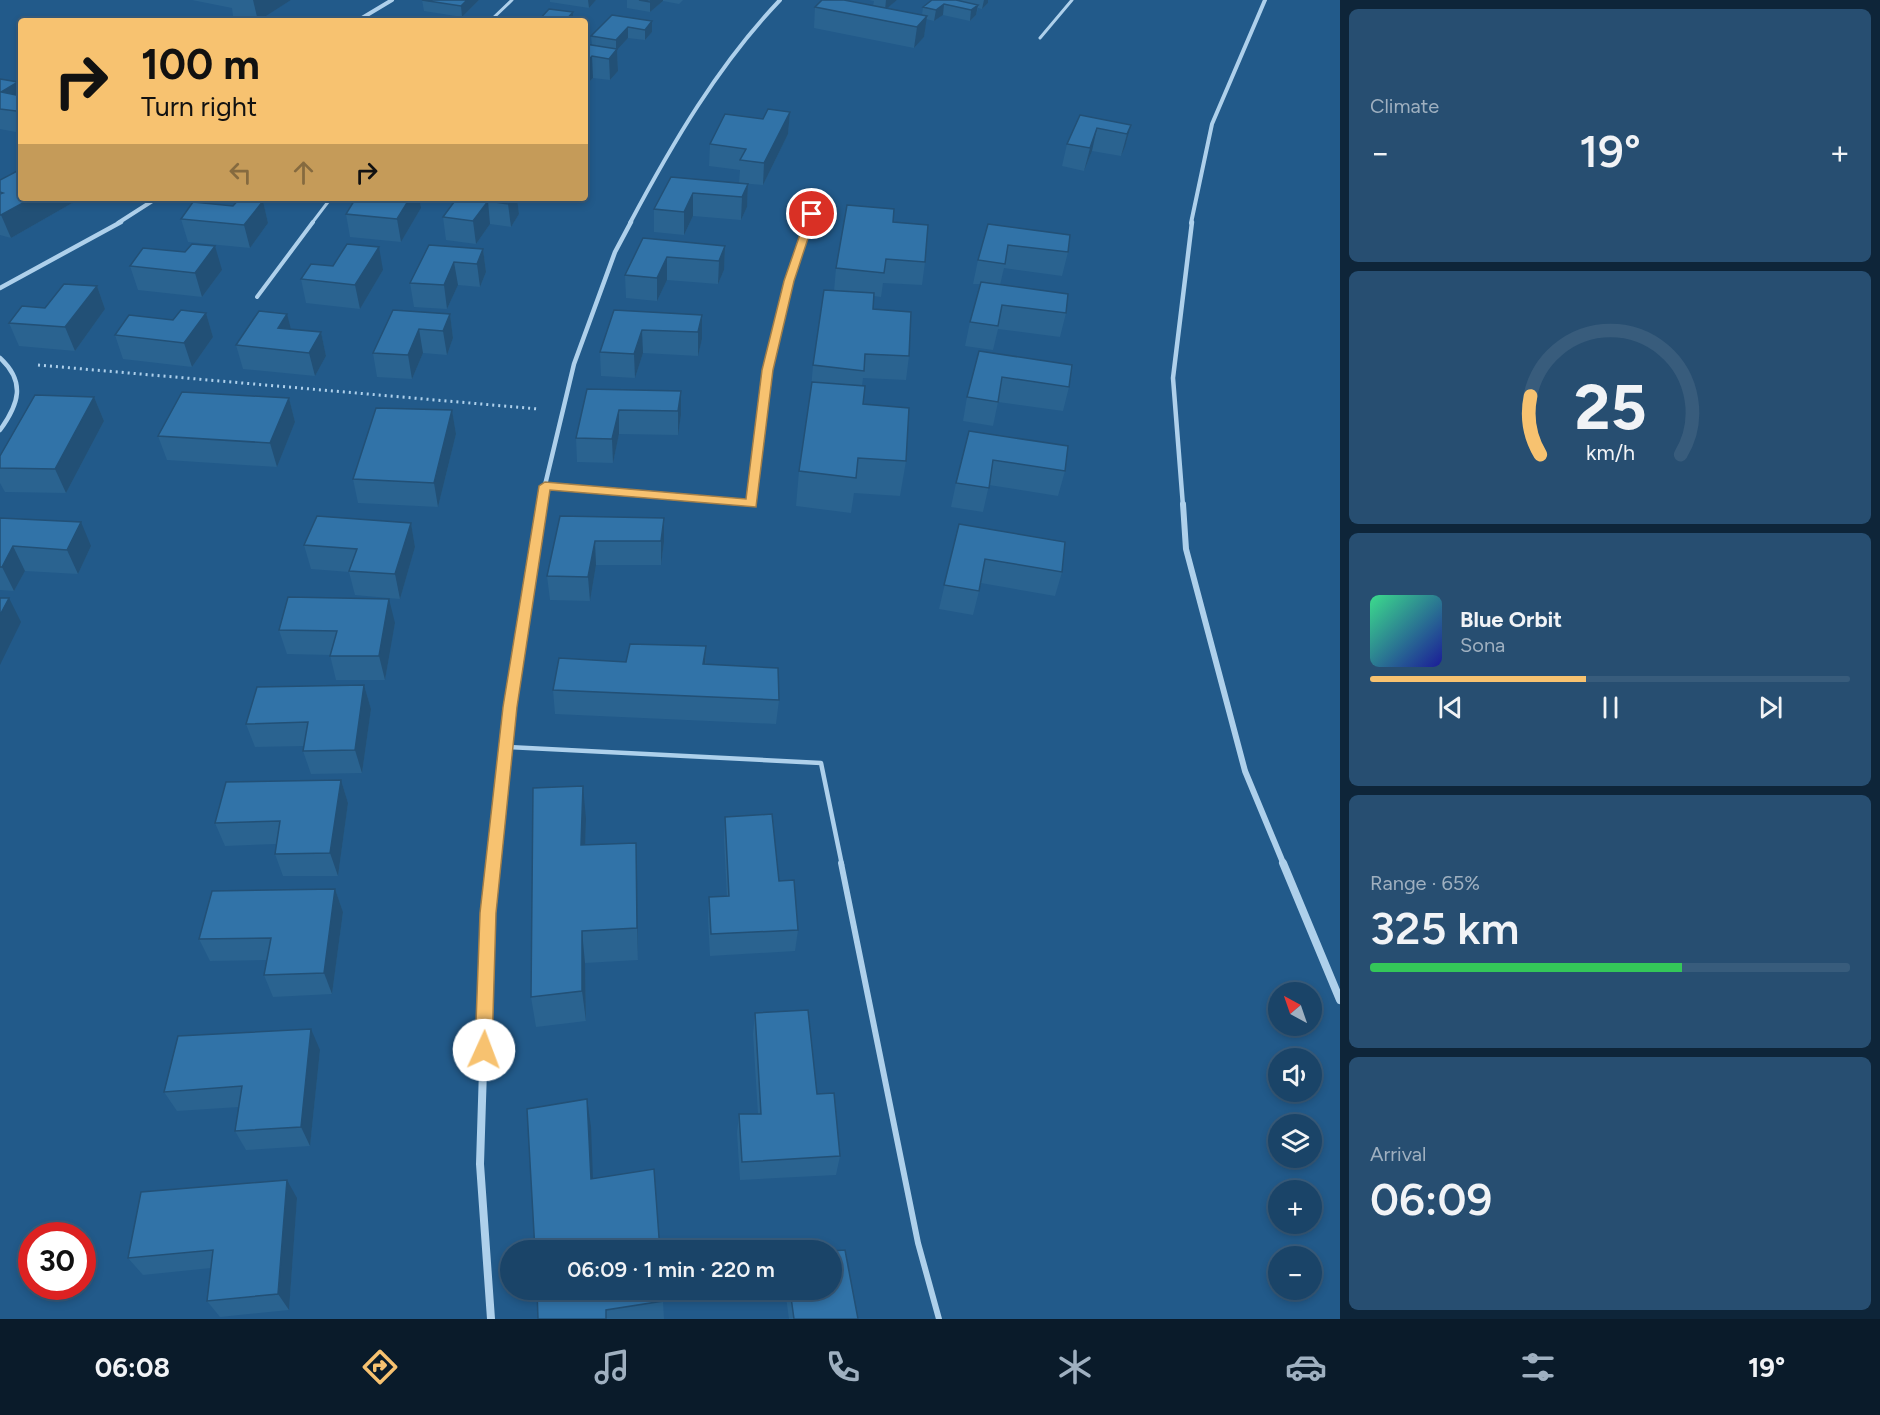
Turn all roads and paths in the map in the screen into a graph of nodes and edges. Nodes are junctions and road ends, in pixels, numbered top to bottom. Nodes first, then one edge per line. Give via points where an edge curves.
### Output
1 (392, 0) edge
2 (512, 0) edge
3 (780, 0) edge
4 (1072, 0) edge
5 (1265, 0) edge
6 (362, 18) edge
7 (493, 18) edge
8 (1040, 38) dead end
9 (153, 201) edge
10 (329, 201) edge
11 (812, 214) dead end
12 (0, 288) edge
13 (257, 297) dead end
14 (2, 360) edge
15 (563, 411) junction
16 (0, 430) edge
17 (545, 486) junction
18 (506, 747) junction
19 (1340, 1000) edge
20 (491, 1319) edge
21 (939, 1319) edge

1 - 6 street
2 - 7 lane
3 - 15 street via 714,81 641,201 615,252 574,364
4 - 8 lane
5 - 19 street via 1212,124 1190,230 1173,378 1175,412 1186,549 1245,771
9 - 12 street
10 - 13 lane
11 - 17 lane via 789,281 768,370 751,504
14 - 15 path
14 - 16 street via 11,368 19,391
15 - 17 street
17 - 18 street via 512,686
18 - 20 street via 488,913 480,1164
18 - 21 lane via 821,763 918,1243

